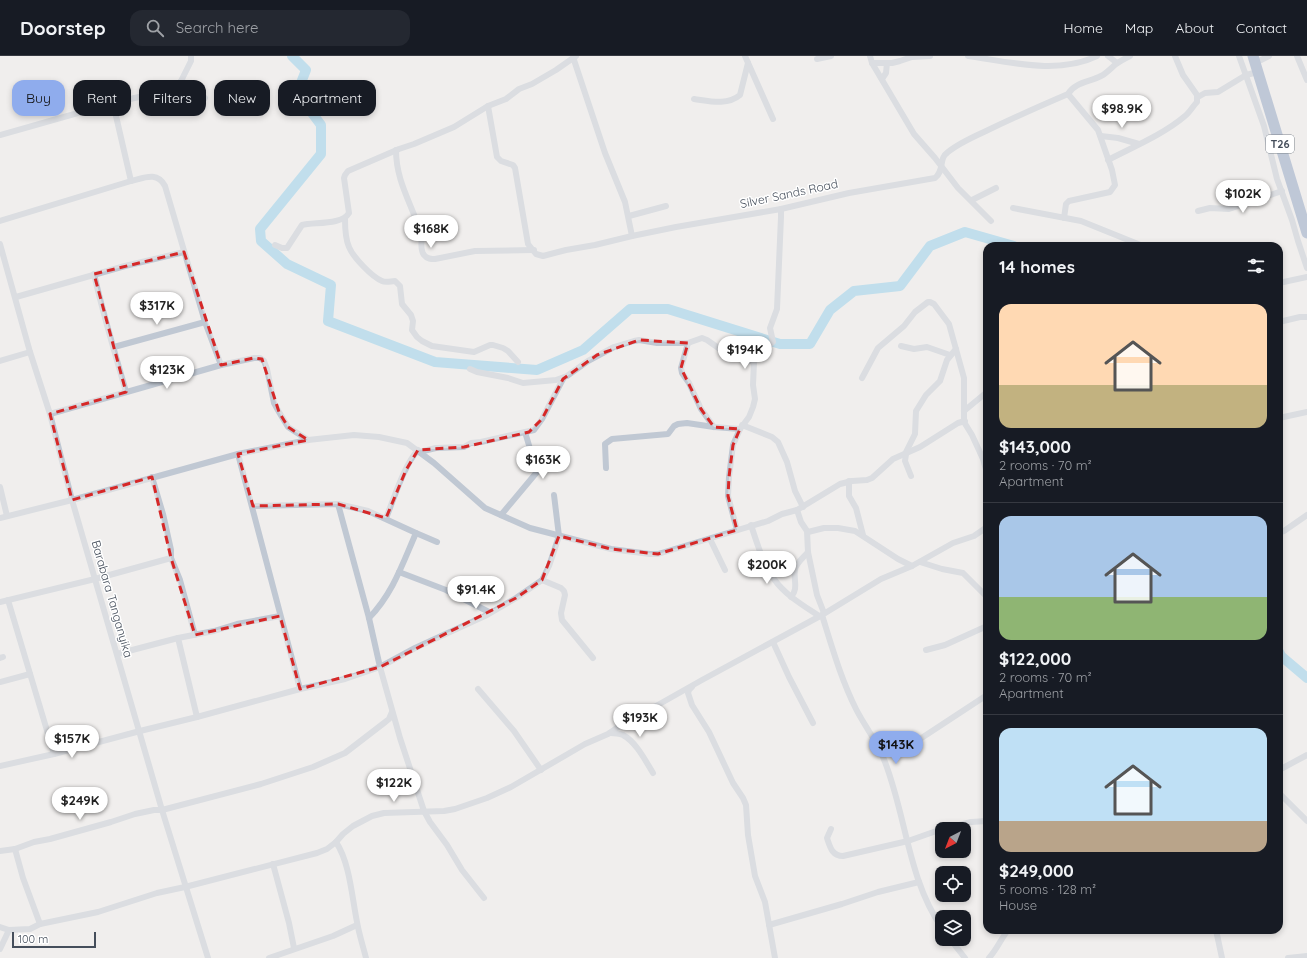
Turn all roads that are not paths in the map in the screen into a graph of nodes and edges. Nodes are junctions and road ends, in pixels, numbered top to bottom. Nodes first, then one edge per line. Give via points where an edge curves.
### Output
1 (191, 56) edge
2 (745, 56) edge
3 (830, 56) edge
4 (870, 56) edge
5 (930, 56) edge
6 (968, 56) edge
7 (1097, 56) edge
8 (1130, 56) edge
9 (1175, 56) edge
10 (1239, 56) edge
11 (1269, 56) edge
12 (1297, 56) edge
13 (575, 57) edge
14 (1110, 57) edge
15 (816, 59) dead end
16 (748, 63) junction
17 (872, 63) junction
18 (887, 63) junction
19 (1117, 63) junction
20 (1255, 64) edge
21 (1246, 75) junction
22 (882, 79) junction
23 (182, 80) edge
24 (1307, 80) edge
25 (1068, 94) junction
26 (1198, 97) junction
27 (694, 100) dead end
28 (488, 106) junction
29 (73, 114) edge
30 (116, 116) edge
31 (773, 119) dead end
32 (0, 135) edge
33 (1101, 136) junction
34 (1139, 144) junction
35 (396, 150) junction
36 (1108, 160) junction
37 (942, 166) junction
38 (130, 182) junction
39 (996, 188) dead end
40 (1282, 191) junction
41 (972, 200) junction
42 (666, 206) dead end
43 (1013, 208) dead end
44 (781, 209) junction
45 (1198, 211) dead end
46 (629, 216) junction
47 (1064, 218) junction
48 (345, 219) junction
49 (0, 221) edge
50 (991, 221) dead end
51 (1307, 233) edge
52 (632, 236) junction
53 (1134, 242) edge
54 (0, 244) edge
55 (275, 245) dead end
56 (184, 252) junction
57 (535, 252) junction
58 (1307, 268) edge
59 (94, 274) junction
60 (1307, 277) edge
61 (1283, 282) edge
62 (16, 297) junction
63 (1307, 317) edge
64 (1283, 321) edge
65 (205, 322) junction
66 (688, 343) junction
67 (901, 346) dead end
68 (114, 347) junction
69 (956, 349) junction
70 (30, 352) junction
71 (950, 354) junction
72 (0, 361) edge
73 (518, 362) dead end
74 (754, 362) junction
75 (221, 365) junction
76 (470, 369) dead end
77 (563, 378) junction
78 (862, 378) dead end
79 (126, 392) junction
80 (983, 395) edge
81 (964, 411) junction
82 (1307, 412) edge
83 (50, 414) junction
84 (1283, 417) edge
85 (965, 421) junction
86 (714, 427) junction
87 (741, 427) junction
88 (525, 432) junction
89 (308, 440) junction
90 (418, 451) junction
91 (238, 454) junction
92 (905, 454) junction
93 (983, 459) edge
94 (606, 468) dead end
95 (911, 476) dead end
96 (152, 477) junction
97 (849, 481) junction
98 (0, 487) edge
99 (554, 495) dead end
100 (72, 500) junction
101 (338, 504) junction
102 (253, 506) junction
103 (800, 508) junction
104 (501, 515) junction
105 (1307, 515) edge
106 (7, 516) junction
107 (0, 518) edge
108 (386, 518) junction
109 (751, 526) junction
110 (737, 530) junction
111 (983, 530) edge
112 (808, 532) junction
113 (1283, 532) edge
114 (416, 533) junction
115 (559, 536) junction
116 (863, 536) junction
117 (710, 539) junction
118 (437, 542) dead end
119 (808, 552) junction
120 (171, 558) junction
121 (920, 562) junction
122 (912, 566) junction
123 (725, 570) dead end
124 (399, 572) junction
125 (95, 579) junction
126 (542, 580) junction
127 (983, 593) edge
128 (791, 597) junction
129 (8, 600) junction
130 (0, 602) edge
131 (489, 612) junction
132 (822, 615) junction
133 (280, 616) junction
134 (369, 618) junction
135 (983, 628) edge
136 (195, 635) junction
137 (178, 638) junction
138 (773, 642) junction
139 (926, 650) dead end
140 (117, 654) junction
141 (593, 658) dead end
142 (380, 668) junction
143 (30, 674) junction
144 (0, 682) edge
145 (693, 685) junction
146 (300, 689) junction
147 (478, 689) dead end
148 (983, 698) edge
149 (392, 712) junction
150 (198, 717) junction
151 (813, 723) dead end
152 (140, 731) junction
153 (608, 734) junction
154 (54, 754) junction
155 (882, 755) junction
156 (1307, 755) edge
157 (0, 766) edge
158 (1283, 768) edge
159 (541, 770) junction
160 (653, 773) dead end
161 (1283, 796) edge
162 (162, 810) junction
163 (424, 811) junction
164 (983, 821) edge
165 (1307, 821) edge
166 (971, 822) edge
167 (831, 829) dead end
168 (935, 832) edge
169 (908, 841) junction
170 (336, 842) junction
171 (15, 849) junction
172 (0, 851) edge
173 (273, 864) junction
174 (919, 882) junction
175 (185, 887) junction
176 (484, 898) dead end
177 (935, 918) edge
178 (40, 924) junction
179 (357, 925) junction
180 (769, 925) junction
181 (0, 927) edge
182 (9, 930) junction
183 (1005, 934) edge
184 (1217, 934) edge
185 (956, 946) edge
186 (294, 948) junction
187 (0, 949) edge
188 (282, 956) edge
189 (1307, 956) edge
190 (208, 958) edge
191 (269, 958) edge
192 (366, 958) edge
193 (775, 958) edge
194 (965, 958) edge
195 (989, 958) edge
196 (1222, 958) edge
197 (1288, 958) edge

1 - 23 street
2 - 16 street
3 - 15 street
4 - 17 street
5 - 18 street
6 - 7 street via 1045,66 1067,66 1086,62
8 - 19 street, Silver Sands Road
9 - 26 street via 1183,75
10 - 21 street
11 - 20 street
12 - 24 street
13 - 28 street via 506,99
13 - 46 street via 590,108
14 - 19 street
16 - 27 street via 740,95 736,98 724,102
16 - 31 street
17 - 18 street
17 - 22 street
18 - 22 street via 886,73
19 - 25 street, Silver Sands Road via 1109,71 1083,82
20 - 21 street
20 - 51 highway, T26
21 - 26 street via 1218,92 1205,93
21 - 40 street via 1264,126
22 - 37 street via 914,134
25 - 33 street
25 - 37 street, Silver Sands Road via 958,145 946,153
26 - 34 street via 1186,116
28 - 35 street via 454,127
28 - 57 street via 497,157 501,161 513,164 515,168 528,244
29 - 32 street
30 - 38 street
33 - 34 street
33 - 36 street
34 - 36 street
35 - 48 street via 348,171 345,175 349,213
35 - 57 street, Silver Sands Road via 399,176 420,232 425,256 435,259 475,251
36 - 47 street via 1115,182 1113,190 1069,201 1066,204
37 - 41 street via 958,188
37 - 44 street, Silver Sands Road via 940,175 935,178 849,193
38 - 49 street
38 - 56 street via 149,177 157,177 162,182
39 - 41 street
40 - 45 street via 1229,209 1210,208
40 - 58 street
41 - 50 street
42 - 46 street
43 - 47 street
44 - 52 street, Silver Sands Road
44 - 74 street via 777,309 770,328 773,342 759,353
46 - 52 street
47 - 53 street via 1080,220
48 - 55 street via 302,225 288,248
48 - 73 street via 345,232 350,251 379,280 395,281 400,286 402,304 413,321 412,330 422,341 432,346 474,352 493,345 508,351
52 - 57 street, Silver Sands Road via 543,256
54 - 62 street, Barabara Tanganyika
56 - 59 street
56 - 65 street
59 - 62 street
59 - 68 street
60 - 61 street
62 - 70 street, Barabara Tanganyika
63 - 64 street
65 - 68 street
65 - 75 street
66 - 74 street via 702,338 727,354
66 - 77 street via 634,341 614,347
66 - 86 street via 682,373
67 - 71 street via 914,349 926,347
68 - 79 street
69 - 71 street
69 - 78 street via 949,324 930,302 915,312 904,326 878,348
69 - 81 street via 964,378
70 - 72 street
70 - 83 street, Barabara Tanganyika
71 - 92 street via 940,381 926,395 916,411 915,434
74 - 87 street via 754,403 749,417
75 - 79 street
75 - 89 street via 254,358 262,359 267,369 274,403 279,412 288,427
76 - 77 street via 523,383
77 - 88 street via 539,424 534,430
79 - 83 street
80 - 81 street
81 - 85 street
82 - 84 street
83 - 100 street, Barabara Tanganyika
85 - 92 street
85 - 93 street
86 - 87 street
86 - 94 street via 678,424 668,434 610,439 605,448
87 - 103 street via 772,437 778,442 787,462
87 - 110 street via 733,445 728,496
88 - 90 street via 471,443 464,447
88 - 104 street via 538,472
89 - 90 street via 354,435 379,437 407,443
89 - 91 street
90 - 104 street via 486,508
90 - 108 street via 412,456
91 - 96 street
91 - 102 street
92 - 95 street
92 - 97 street via 893,459 872,478
96 - 100 street
96 - 120 street via 163,514
97 - 103 street
97 - 116 street via 849,496 856,508
98 - 106 street
99 - 115 street
100 - 106 street
100 - 125 street, Barabara Tanganyika
101 - 102 street
101 - 108 street
101 - 134 street
102 - 133 street
103 - 109 street
103 - 112 street via 801,522
104 - 115 street via 530,528
105 - 113 street
106 - 107 street
108 - 114 street
109 - 110 street
109 - 128 street via 773,578
110 - 117 street
111 - 121 street
112 - 116 street via 838,528 855,531
112 - 119 street
114 - 118 street
114 - 124 street
115 - 117 street via 611,549 650,554 670,552
115 - 126 street
116 - 122 street
117 - 123 street
119 - 128 street via 795,568 796,589
119 - 132 street
120 - 125 street
120 - 136 street via 180,580
121 - 122 street
121 - 127 street via 965,574
122 - 132 street via 881,579
124 - 131 street via 446,590
124 - 134 street via 385,600
125 - 129 street
125 - 140 street, Barabara Tanganyika
126 - 131 street
126 - 141 street via 564,591 562,620
128 - 132 street
129 - 130 street
129 - 143 street
131 - 142 street
132 - 138 street
132 - 155 street via 837,663 856,709
133 - 136 street
133 - 146 street
134 - 142 street
135 - 139 street via 945,645
136 - 137 street
137 - 140 street
137 - 150 street
138 - 145 street
138 - 151 street
140 - 152 street, Barabara Tanganyika
142 - 146 street
142 - 149 street
143 - 144 street
143 - 154 street
145 - 153 street via 633,717
145 - 180 street via 688,693 690,700 746,806 748,835
146 - 150 street
147 - 159 street via 514,731
148 - 155 street via 920,739
149 - 162 street via 389,719 376,730 332,759 261,784
149 - 163 street
150 - 152 street
152 - 154 street
152 - 162 street, Barabara Tanganyika
153 - 159 street via 585,744
153 - 160 street via 617,733 628,739
154 - 157 street
155 - 169 street
156 - 158 street
159 - 163 street via 511,787 469,804 444,811
161 - 165 street
162 - 171 street via 135,814
162 - 175 street, Barabara Tanganyika
163 - 170 street via 372,816 353,826
163 - 176 street via 462,870
164 - 166 street
167 - 169 street via 827,838 833,853 839,856
168 - 169 street
169 - 174 street
170 - 173 street via 317,853
170 - 179 street via 346,868
171 - 172 street
171 - 178 street
173 - 175 street
173 - 186 street
174 - 177 street
174 - 180 street
175 - 178 street via 98,912
175 - 190 street, Barabara Tanganyika
178 - 182 street via 24,930
179 - 186 street via 333,936
179 - 192 street
180 - 193 street
181 - 182 street
182 - 187 street
183 - 195 street
184 - 196 street
185 - 194 street
186 - 188 street
188 - 191 street
189 - 197 street

